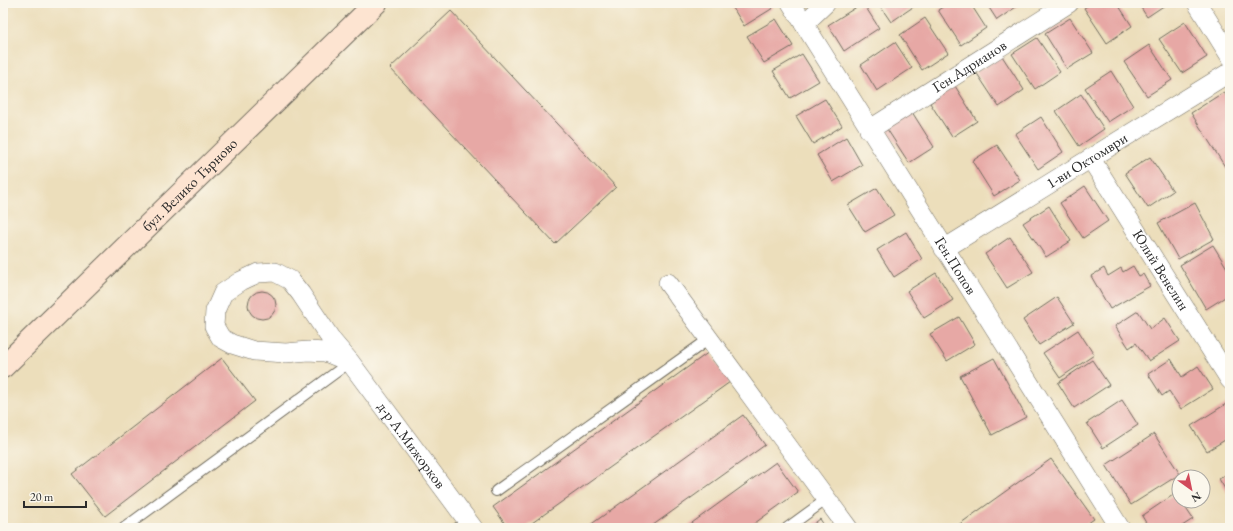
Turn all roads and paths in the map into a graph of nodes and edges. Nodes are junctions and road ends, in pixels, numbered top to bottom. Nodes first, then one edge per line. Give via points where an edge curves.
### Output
1 (376, 3) edge
2 (791, 3) edge
3 (826, 3) edge
4 (1069, 3) edge
5 (1197, 3) edge
6 (804, 24) junction
7 (1230, 56) edge
8 (1230, 72) edge
9 (869, 130) junction
10 (1091, 159) junction
11 (944, 249) junction
12 (668, 283) dead end
13 (709, 339) junction
14 (350, 362) junction
15 (3, 366) edge
16 (1230, 380) edge
17 (496, 491) dead end
18 (827, 499) junction
19 (466, 526) edge
20 (124, 528) edge
21 (786, 528) edge
22 (848, 528) edge
23 (1120, 528) edge

1 - 15 main road, бул. Велико Търново
2 - 6 street, Ген.Попов
3 - 6 street
4 - 9 street, Ген.Адрианов
5 - 7 street
6 - 9 street, Ген.Попов
8 - 10 street, 1-ви Октомври
9 - 11 street, Ген.Попов
10 - 11 street, 1-ви Октомври
10 - 16 street, Юлий Венелин
11 - 23 street, Ген.Попов
12 - 13 street
13 - 17 lane
13 - 18 street
14 - 14 street, д-р А.Мижорков via 290,280 275,272 258,273 223,293 215,311 214,326 221,338 232,344 254,351 325,352
14 - 19 street, д-р А.Мижорков
14 - 20 lane
18 - 21 lane
18 - 22 street

